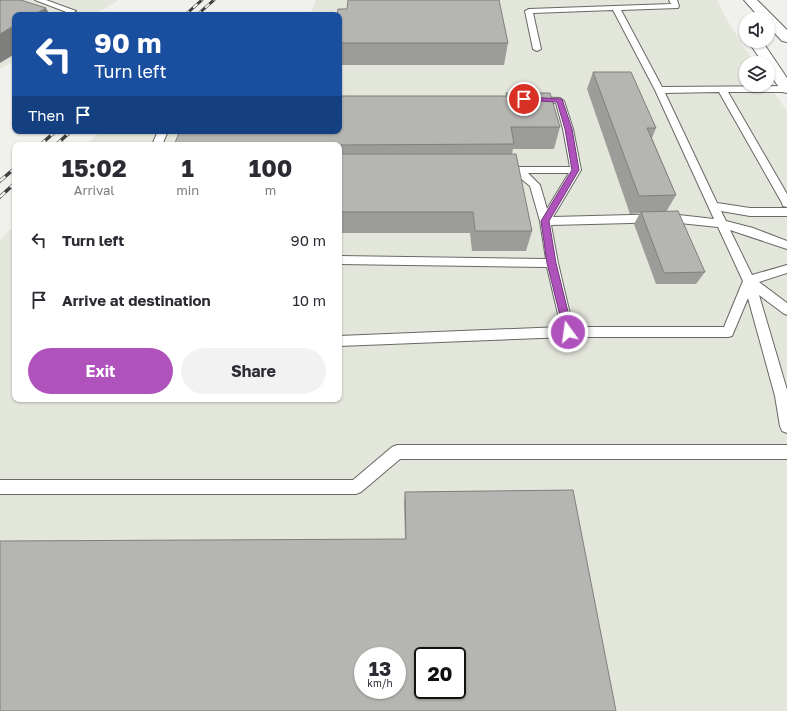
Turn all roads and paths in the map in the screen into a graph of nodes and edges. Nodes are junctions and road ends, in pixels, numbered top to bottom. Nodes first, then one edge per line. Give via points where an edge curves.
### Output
1 (39, 0) edge
2 (673, 0) edge
3 (744, 0) edge
4 (748, 6) edge
5 (616, 8) junction
6 (72, 11) dead end
7 (787, 38) edge
8 (760, 48) edge
9 (537, 49) dead end
10 (787, 89) edge
11 (659, 90) junction
12 (722, 90) junction
13 (524, 99) edge
14 (502, 170) edge
15 (518, 170) junction
16 (576, 170) junction
17 (787, 204) edge
18 (714, 206) junction
19 (787, 212) edge
20 (545, 221) junction
21 (722, 224) junction
22 (787, 245) edge
23 (342, 260) edge
24 (552, 263) junction
25 (787, 269) edge
26 (749, 281) junction
27 (787, 310) edge
28 (568, 332) junction
29 (342, 341) edge
30 (787, 426) edge
31 (787, 452) edge
32 (0, 487) edge

1 - 6 lane
2 - 5 lane via 675,6
3 - 4 main road
4 - 7 main road
5 - 9 lane via 529,11
5 - 11 lane
8 - 10 main road
10 - 12 lane
11 - 12 lane
11 - 18 lane
12 - 17 lane
13 - 16 lane via 560,101
14 - 15 lane
15 - 16 lane
15 - 20 lane via 535,185
16 - 20 lane
18 - 19 lane via 750,212
18 - 21 lane
20 - 21 lane via 670,218
20 - 24 lane
21 - 22 lane
21 - 26 lane
23 - 24 lane
24 - 28 lane
25 - 26 lane
26 - 27 lane
26 - 28 lane via 728,332
26 - 30 lane via 782,396
28 - 29 lane
31 - 32 lane via 397,452 356,487

